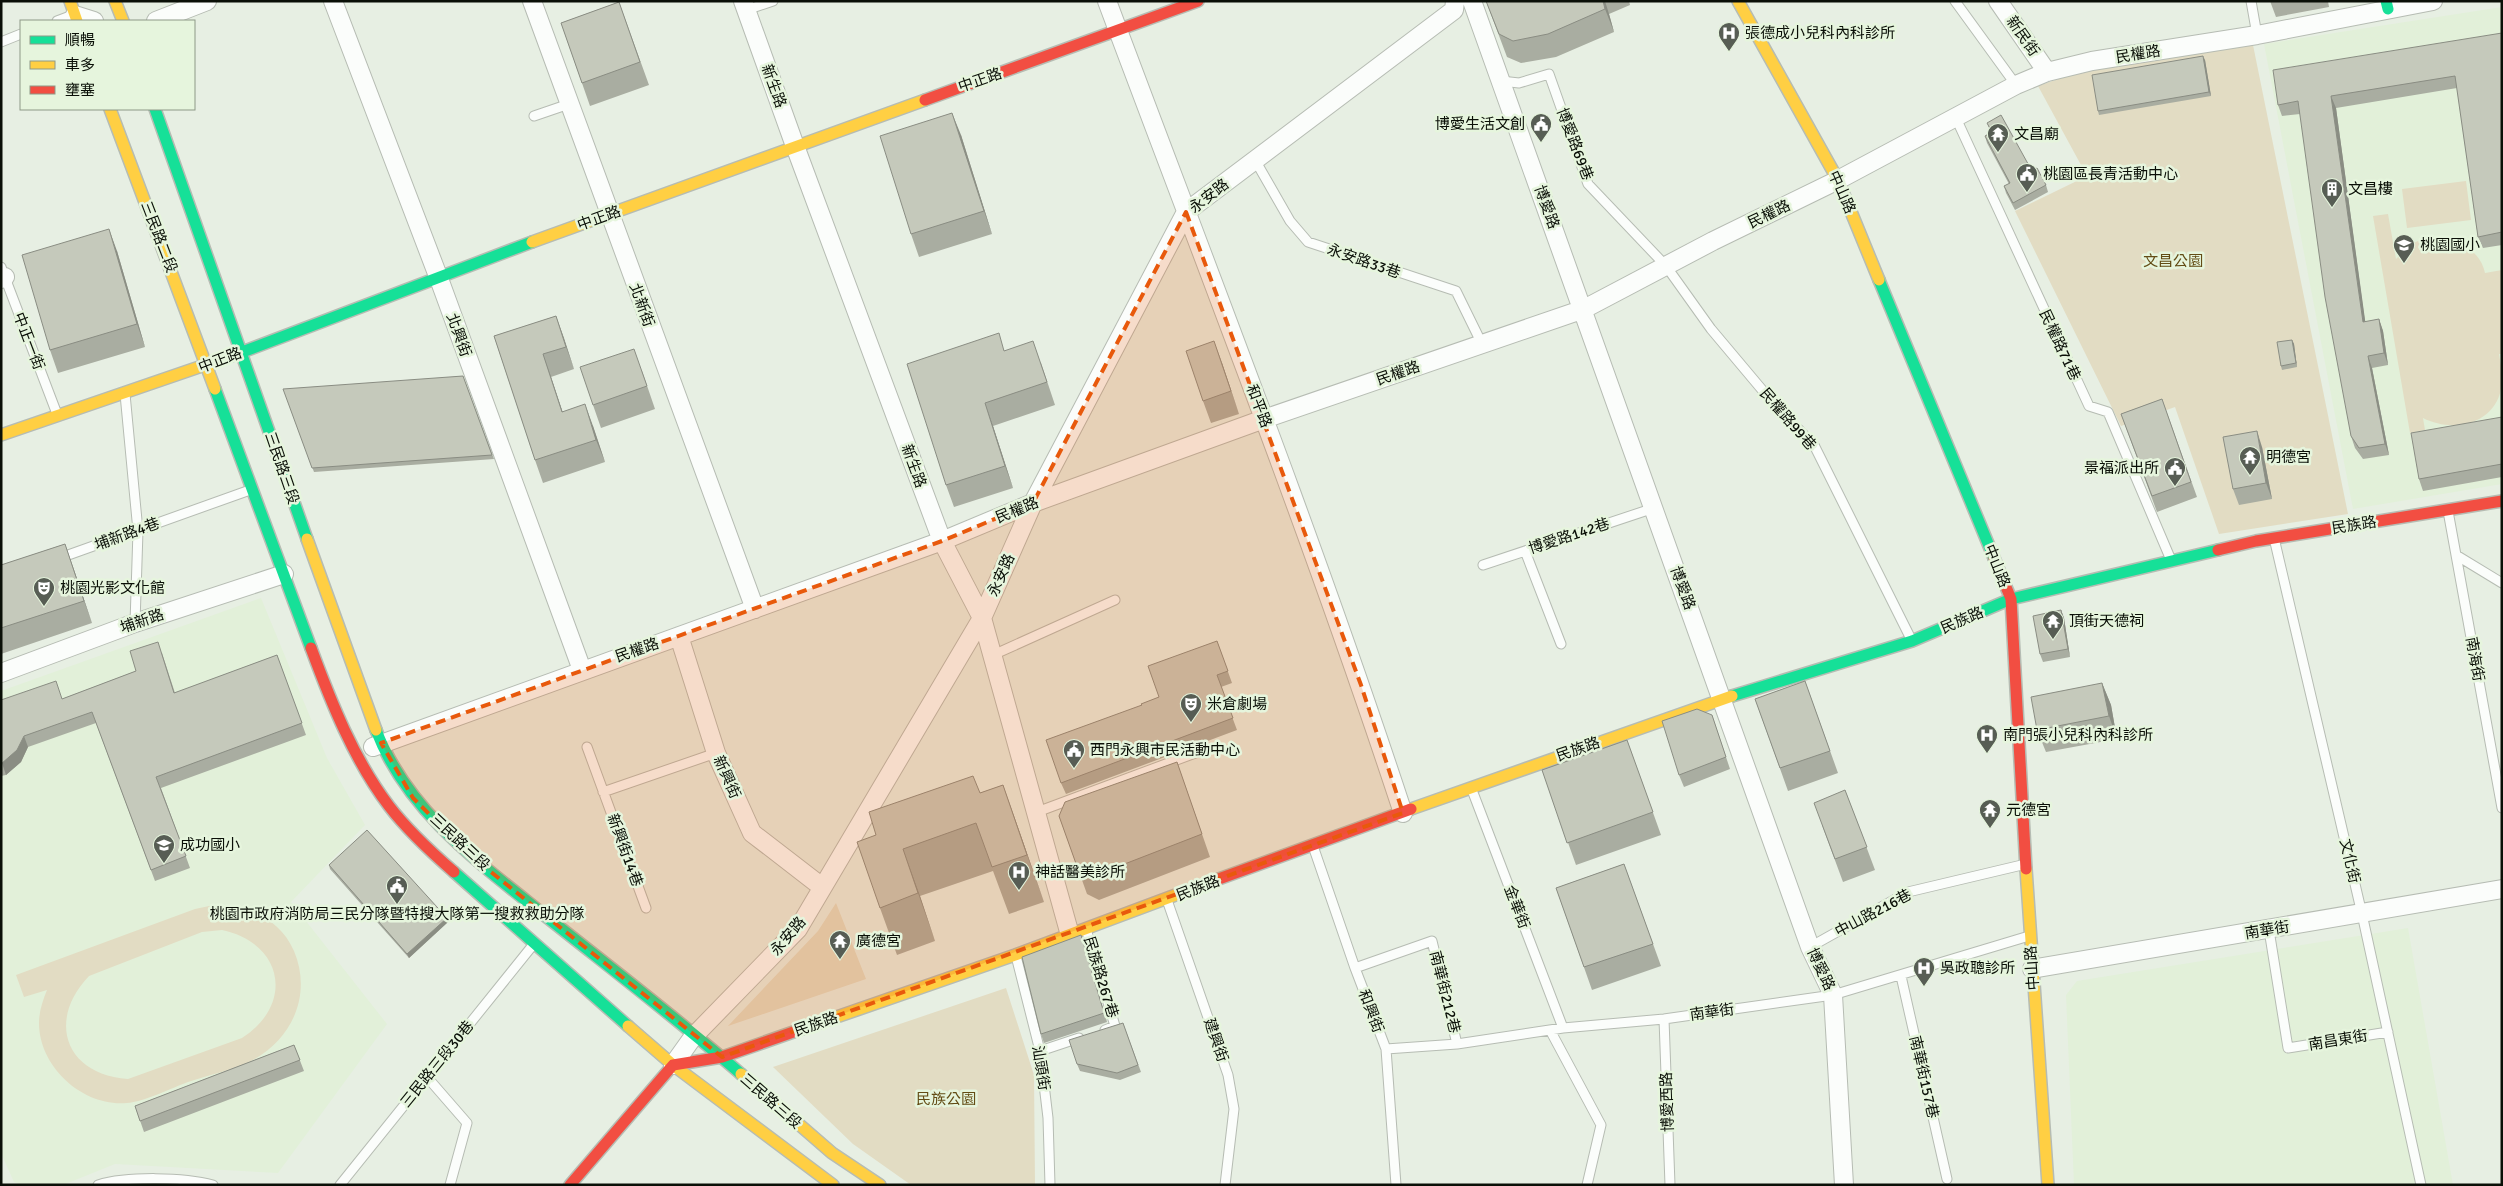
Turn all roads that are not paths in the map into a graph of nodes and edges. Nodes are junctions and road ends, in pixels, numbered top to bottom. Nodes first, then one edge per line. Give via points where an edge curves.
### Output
1 (115, 1) edge
2 (207, 1) edge
3 (333, 1) edge
4 (532, 1) edge
5 (773, 1) edge
6 (1107, 1) edge
7 (1198, 1) edge
8 (1456, 1) edge
9 (1472, 1) edge
10 (1738, 1) edge
11 (1955, 1) edge
12 (1998, 1) edge
13 (2251, 1) edge
14 (2433, 1) edge
15 (2387, 5) edge
16 (745, 6) edge
17 (74, 12) edge
18 (59, 20) edge
19 (92, 20) edge
20 (123, 20) edge
21 (159, 20) edge
22 (1118, 31) junction
23 (20, 34) edge
24 (2257, 35) junction
25 (1, 42) edge
26 (2047, 72) junction
27 (1501, 80) junction
28 (2016, 85) junction
29 (569, 104) junction
30 (110, 110) edge
31 (155, 110) edge
32 (534, 116) dead end
33 (1955, 116) junction
34 (795, 146) junction
35 (1255, 160) junction
36 (1838, 180) junction
37 (1186, 212) junction
38 (609, 215) junction
39 (1666, 266) junction
40 (3, 274) edge
41 (438, 276) junction
42 (1584, 309) junction
43 (1482, 344) junction
44 (242, 352) junction
45 (208, 365) junction
46 (124, 393) junction
47 (57, 415) junction
48 (1264, 419) junction
49 (1, 435) edge
50 (252, 489) junction
51 (2502, 501) edge
52 (1033, 503) junction
53 (1654, 508) junction
54 (2447, 509) junction
55 (138, 531) junction
56 (2274, 538) junction
57 (942, 541) junction
58 (1524, 551) junction
59 (2456, 555) junction
60 (47, 562) edge
61 (2172, 562) junction
62 (1483, 565) dead end
63 (284, 574) junction
64 (2502, 583) edge
65 (2011, 599) junction
66 (1115, 600) dead end
67 (755, 608) junction
68 (982, 618) junction
69 (135, 623) junction
70 (679, 636) junction
71 (1912, 641) junction
72 (1560, 644) dead end
73 (993, 655) junction
74 (582, 670) junction
75 (1, 673) edge
76 (1722, 699) junction
77 (382, 743) junction
78 (587, 748) dead end
79 (1206, 749) dead end
80 (716, 753) junction
81 (357, 755) junction
82 (1471, 787) junction
83 (603, 792) junction
84 (2502, 808) edge
85 (1037, 812) junction
86 (1404, 813) junction
87 (1312, 844) junction
88 (2026, 864) junction
89 (822, 887) junction
90 (2502, 889) edge
91 (1167, 900) junction
92 (646, 908) dead end
93 (2362, 914) junction
94 (2269, 930) junction
95 (1078, 932) junction
96 (2030, 935) junction
97 (534, 944) junction
98 (1810, 947) junction
99 (1015, 954) junction
100 (1355, 968) junction
101 (2032, 969) junction
102 (1901, 976) junction
103 (1833, 995) junction
104 (1664, 1019) junction
105 (1563, 1028) junction
106 (1550, 1030) junction
107 (1096, 1032) edge
108 (2388, 1032) junction
109 (1087, 1036) edge
110 (693, 1037) junction
111 (1457, 1044) junction
112 (1386, 1049) junction
113 (1040, 1051) junction
114 (722, 1057) junction
115 (673, 1065) junction
116 (427, 1077) junction
117 (1947, 1178) dead end
118 (168, 1182) edge
119 (867, 1182) edge
120 (98, 1185) edge
121 (214, 1185) edge
122 (340, 1185) edge
123 (450, 1185) edge
124 (570, 1185) edge
125 (833, 1185) edge
126 (1050, 1185) edge
127 (1226, 1185) edge
128 (1396, 1185) edge
129 (1587, 1185) edge
130 (1670, 1185) edge
131 (1844, 1185) edge
132 (2048, 1185) edge
133 (2421, 1185) edge

1 - 20 main road
2 - 21 street
3 - 41 street, 北興街
4 - 29 street, 北新街
5 - 16 lane
6 - 22 street, 和平路
7 - 22 main road, 中正路
8 - 35 street, 永安路 via 1454,10
9 - 27 street, 博愛路
10 - 36 main road, 中山路
11 - 28 lane
12 - 26 street, 新民街
13 - 24 lane
14 - 15 street, 民權路
15 - 24 street, 民權路
16 - 34 street, 新生路
17 - 18 lane
17 - 19 street
22 - 34 main road, 中正路
22 - 37 street, 和平路
23 - 25 lane
24 - 26 street, 民權路 via 2092,61
26 - 28 street, 民權路
27 - 39 lane, 博愛路69巷 via 1519,84 1549,74 1588,184
27 - 42 street, 博愛路
28 - 33 street, 民權路
29 - 32 lane
29 - 38 street, 北新街
30 - 45 main road, 三民路二段
31 - 44 main road
33 - 36 street, 民權路
33 - 61 lane, 民權路71巷 via 2089,406 2108,412
34 - 38 main road, 中正路
34 - 57 street, 新生路
35 - 37 street, 永安路
35 - 43 lane, 永安路33巷 via 1290,221 1308,242 1456,291
36 - 39 street, 民權路
36 - 65 main road, 中山路
37 - 48 street, 和平路
37 - 52 street, 永安路
38 - 41 main road, 中正路
38 - 67 street, 北新街
39 - 42 street, 民權路
39 - 71 lane, 民權路99巷 via 1711,329 1774,404 1814,445
40 - 47 lane, 中正一街
41 - 44 main road, 中正路
41 - 74 street, 北興街
42 - 43 street, 民權路
42 - 53 street, 博愛路
43 - 48 street, 民權路
44 - 45 main road, 中正路
44 - 77 main road, 三民路三段
45 - 46 main road, 中正路
45 - 50 main road, 三民路三段
46 - 47 main road, 中正路
46 - 55 lane
47 - 49 main road, 中正路
48 - 52 street, 民權路
48 - 86 street, 和平路
50 - 55 lane, 埔新路4巷
50 - 63 main road, 三民路三段
51 - 54 main road, 民族路
52 - 57 street, 民權路
52 - 68 street, 永安路
53 - 58 lane, 博愛路142巷
53 - 76 street, 博愛路
54 - 56 main road, 民族路
54 - 59 lane, 南海街
55 - 60 lane, 埔新路4巷
55 - 69 lane
56 - 61 main road, 民族路
56 - 93 lane, 文化街
57 - 67 street, 民權路
57 - 68 street, 新生路
58 - 62 lane, 博愛路142巷
58 - 72 lane
59 - 64 lane
59 - 84 lane, 南海街
61 - 65 main road, 民族路
63 - 69 street, 埔新路
63 - 81 main road, 三民路三段 via 321,674
65 - 71 main road, 民族路
65 - 88 main road, 中山路
66 - 73 lane
67 - 70 street, 民權路
68 - 73 street, 新生路
68 - 89 street, 永安路
69 - 75 street, 埔新路
70 - 74 street, 民權路
70 - 80 street, 新興街
71 - 76 main road, 民族路
73 - 85 street, 新生路
74 - 77 street, 民權路
76 - 82 main road, 民族路
76 - 98 street, 博愛路
77 - 81 street, 民權路
77 - 110 main road, 三民路三段 via 413,798 471,856
78 - 83 lane, 新興街14巷
79 - 85 lane
80 - 83 lane
80 - 89 street, 新興街 via 752,833
81 - 97 main road, 三民路三段 via 389,806 423,845
82 - 86 main road, 民族路
82 - 105 lane, 金華街
83 - 92 lane, 新興街14巷
85 - 95 street, 新生路
86 - 87 main road, 民族路
87 - 91 main road, 民族路
87 - 100 lane, 和興街
88 - 96 main road, 中山路
88 - 98 lane, 中山路216巷 via 1908,892
89 - 110 street, 永安路 via 798,929
90 - 93 street, 南華街
91 - 95 main road, 民族路
91 - 127 lane, 建興街 via 1228,1075 1234,1109
93 - 94 street, 南華街
93 - 108 lane, 文化街
94 - 101 street, 南華街
94 - 108 lane, 南昌東街 via 2288,1048
95 - 99 main road, 民族路
95 - 107 lane, 民族路267巷 via 1115,1026
96 - 101 main road, 中山路
96 - 102 lane, 南華街
97 - 115 main road, 三民路三段
97 - 116 lane, 三民路三段30巷
98 - 103 street, 博愛路
99 - 113 lane, 汕頭街
99 - 114 main road, 民族路
100 - 111 lane, 南華街212巷 via 1432,941
100 - 112 lane, 和興街
101 - 132 main road, 中山路
102 - 103 lane, 南華街
102 - 117 lane, 南華街157巷
103 - 104 lane, 南華街
103 - 131 street, 博愛路
104 - 105 lane, 南華街
104 - 130 lane, 博愛西路
105 - 106 lane, 南華街
106 - 111 lane, 南華街
106 - 129 lane via 1601,1125
108 - 133 lane, 文化街
109 - 113 lane
110 - 114 main road, 三民路三段
110 - 115 street, 永安路
111 - 112 lane, 南華街
112 - 128 lane, 和興街
113 - 126 lane, 汕頭街 via 1048,1118
114 - 115 main road, 民族路
114 - 119 main road, 三民路三段
115 - 124 main road, 永安路
115 - 125 main road, 三民路三段
116 - 122 lane, 三民路三段30巷
116 - 123 lane via 467,1123
118 - 120 lane via 115,1179
118 - 121 lane via 197,1180

